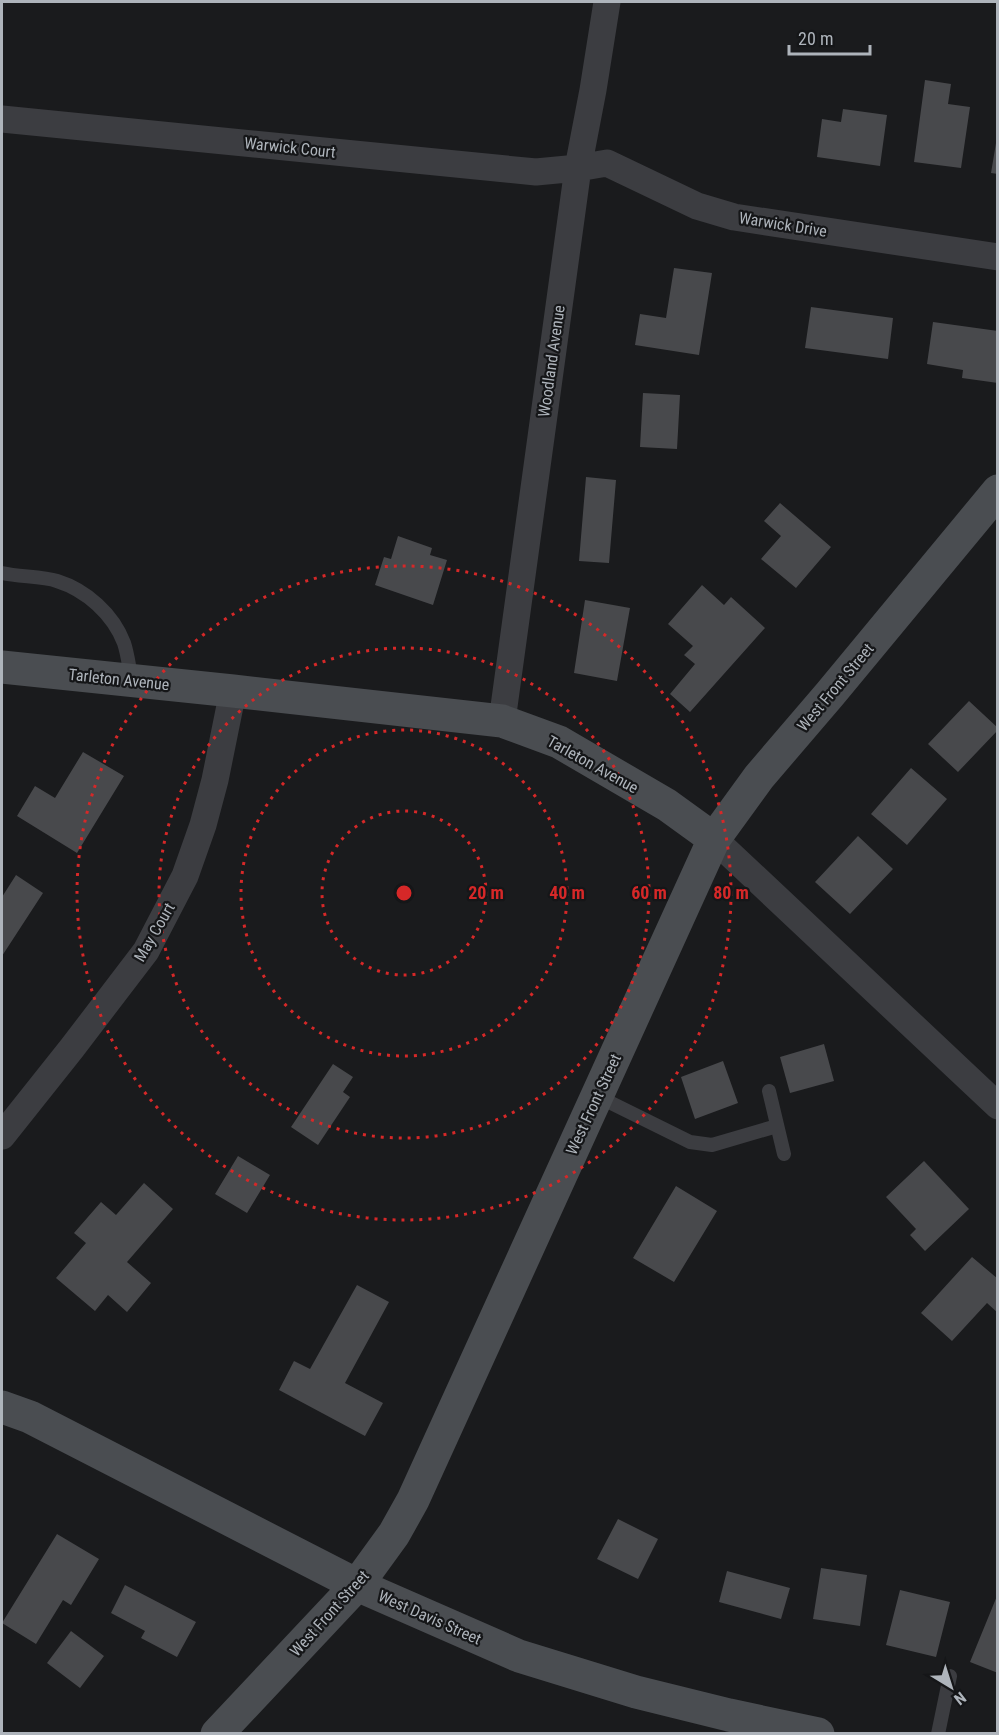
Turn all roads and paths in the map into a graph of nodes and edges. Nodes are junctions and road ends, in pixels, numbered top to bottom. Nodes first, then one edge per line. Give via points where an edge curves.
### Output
1 (608, 2) edge
2 (2, 119) edge
3 (578, 168) junction
4 (998, 256) edge
5 (998, 491) edge
6 (2, 573) edge
7 (2, 667) edge
8 (132, 680) junction
9 (234, 691) junction
10 (502, 721) junction
11 (714, 839) junction
12 (769, 1091) dead end
13 (597, 1096) junction
14 (998, 1106) edge
15 (777, 1126) junction
16 (2, 1136) edge
17 (784, 1154) dead end
18 (2, 1407) edge
19 (357, 1585) junction
20 (950, 1676) dead end
21 (217, 1734) edge
22 (818, 1734) edge
23 (938, 1734) edge

1 - 3 street, Woodland Avenue
2 - 3 street, Warwick Court via 536,171
3 - 4 street, Warwick Drive via 607,163 697,206 734,218
3 - 10 street, Woodland Avenue
5 - 11 street, West Front Street via 759,777
6 - 8 lane via 56,580 99,604 123,642
7 - 8 street, Tarleton Avenue
8 - 9 street, Tarleton Avenue
9 - 10 street, Tarleton Avenue
9 - 16 street, May Court via 203,825 185,876 146,951
10 - 11 street, Tarleton Avenue via 559,742 667,805
11 - 13 street, West Front Street
11 - 14 street, Tarleton Avenue
12 - 15 lane
13 - 15 lane via 690,1142 712,1145
13 - 19 street, West Front Street via 413,1500
15 - 17 lane
18 - 19 street, West Davis Street via 30,1417
19 - 21 street, West Front Street
19 - 22 street, West Davis Street via 519,1656 636,1692
20 - 23 lane

